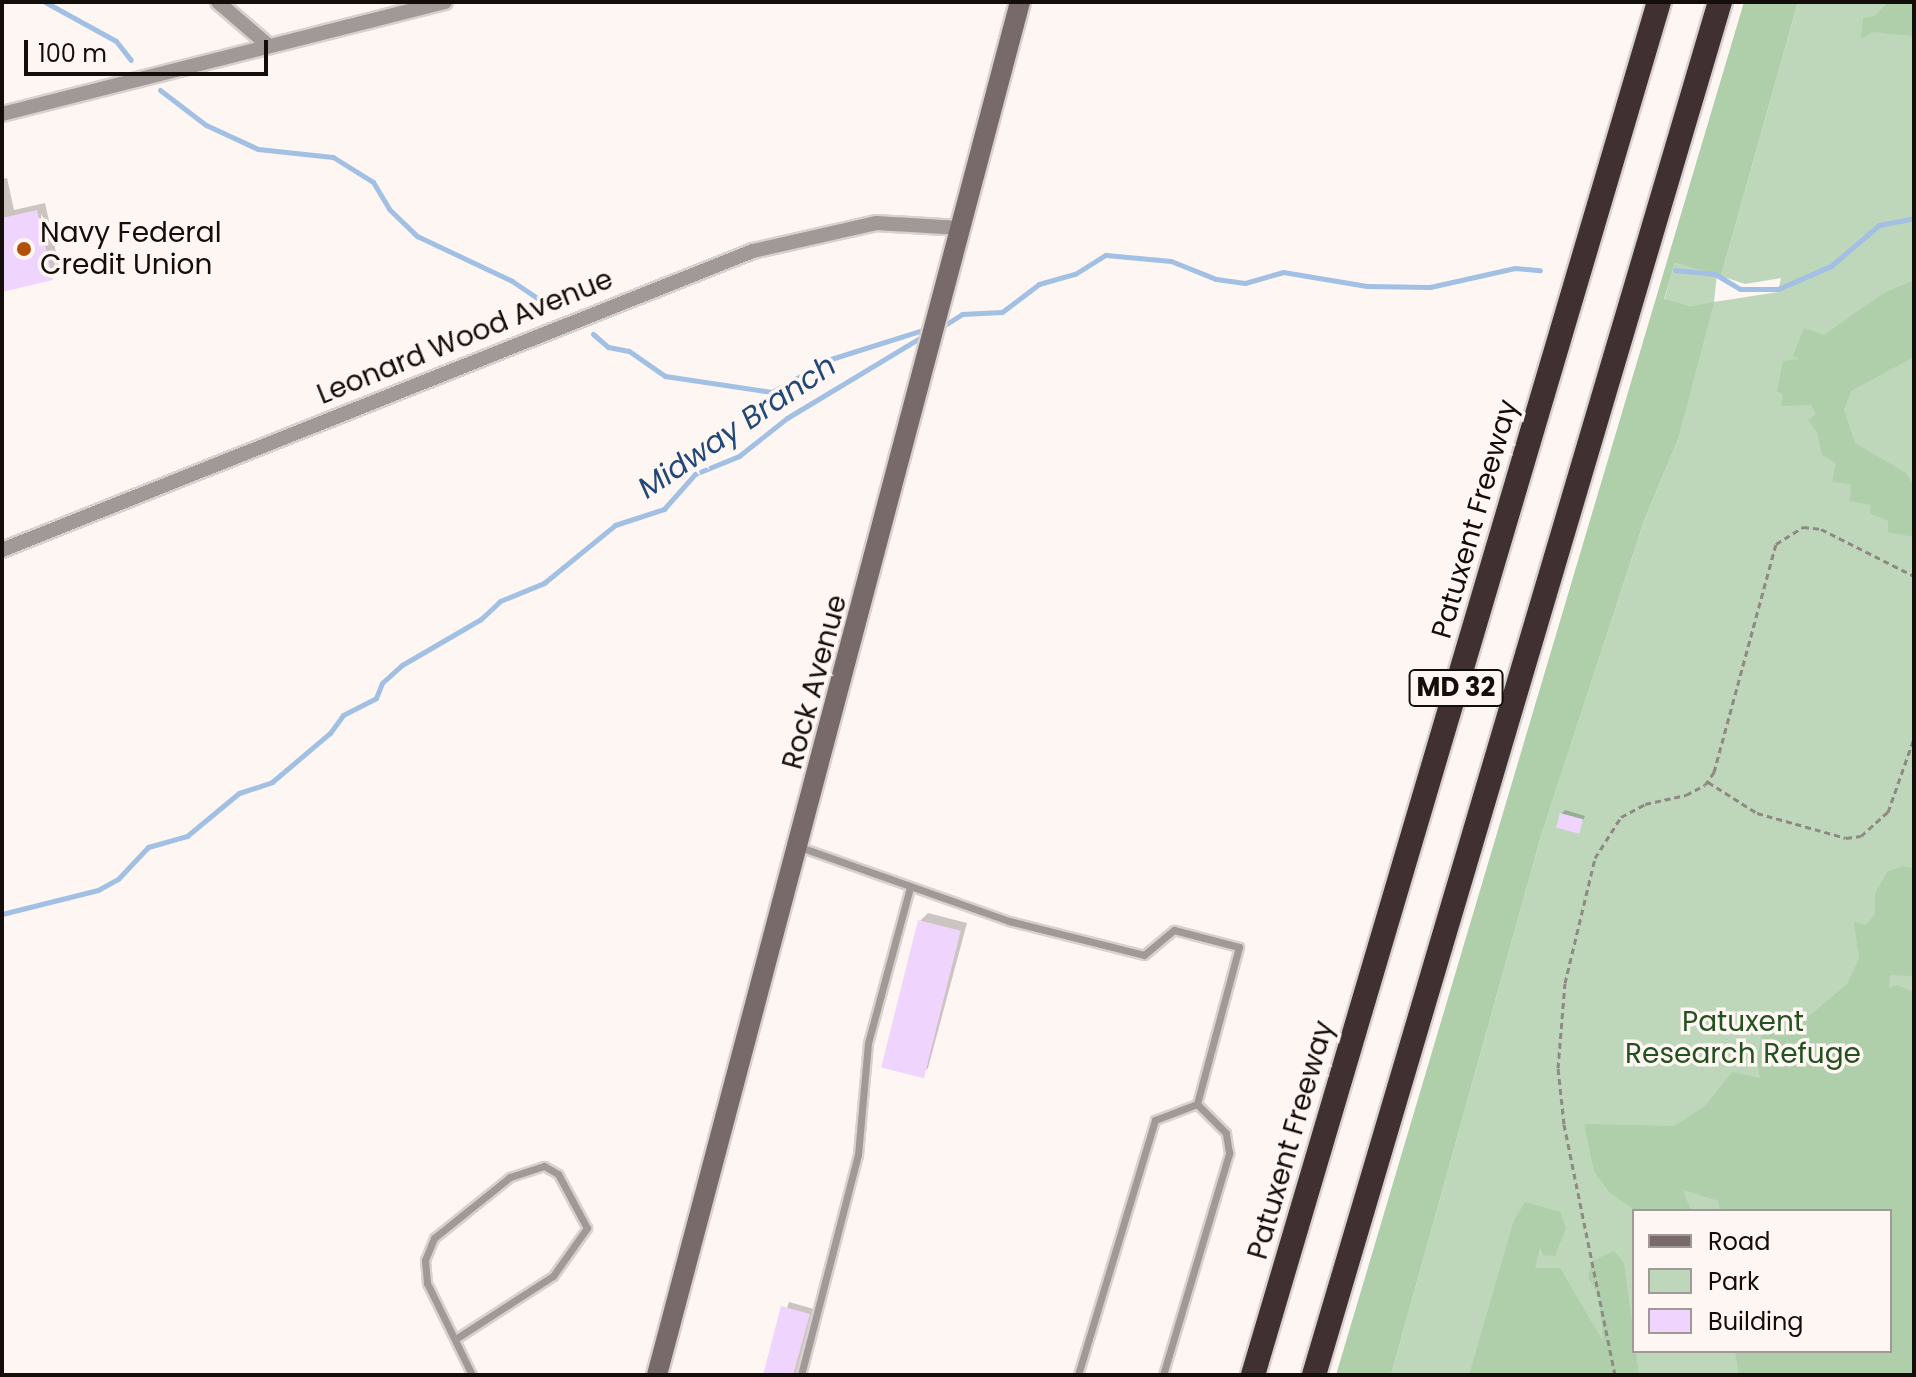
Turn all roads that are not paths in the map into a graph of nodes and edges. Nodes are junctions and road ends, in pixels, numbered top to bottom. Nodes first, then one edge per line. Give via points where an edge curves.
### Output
1 (218, 2) edge
2 (445, 2) edge
3 (1020, 2) edge
4 (1659, 2) edge
5 (1720, 2) edge
6 (269, 46) junction
7 (2, 114) edge
8 (960, 228) junction
9 (2, 550) edge
10 (800, 847) junction
11 (910, 887) junction
12 (1197, 1104) junction
13 (457, 1338) junction
14 (472, 1375) edge
15 (657, 1375) edge
16 (801, 1375) edge
17 (1078, 1375) edge
18 (1163, 1375) edge
19 (1253, 1375) edge
20 (1314, 1375) edge

1 - 6 street
2 - 6 street
3 - 8 street, Rock Avenue
4 - 19 highway, Patuxent Freeway / MD 32
5 - 20 highway, MD 32
6 - 7 street
8 - 9 street, Leonard Wood Avenue via 876,223 753,251
8 - 10 street, Rock Avenue
10 - 11 lane
10 - 15 street, Rock Avenue
11 - 12 lane via 1009,921 1144,955 1174,930 1239,947
11 - 16 lane via 868,1043 858,1155
12 - 17 lane via 1155,1120
12 - 18 lane via 1226,1133 1229,1153
13 - 13 lane via 427,1283 425,1260 434,1238 510,1177 544,1166 558,1174 587,1228 553,1276
13 - 14 lane

